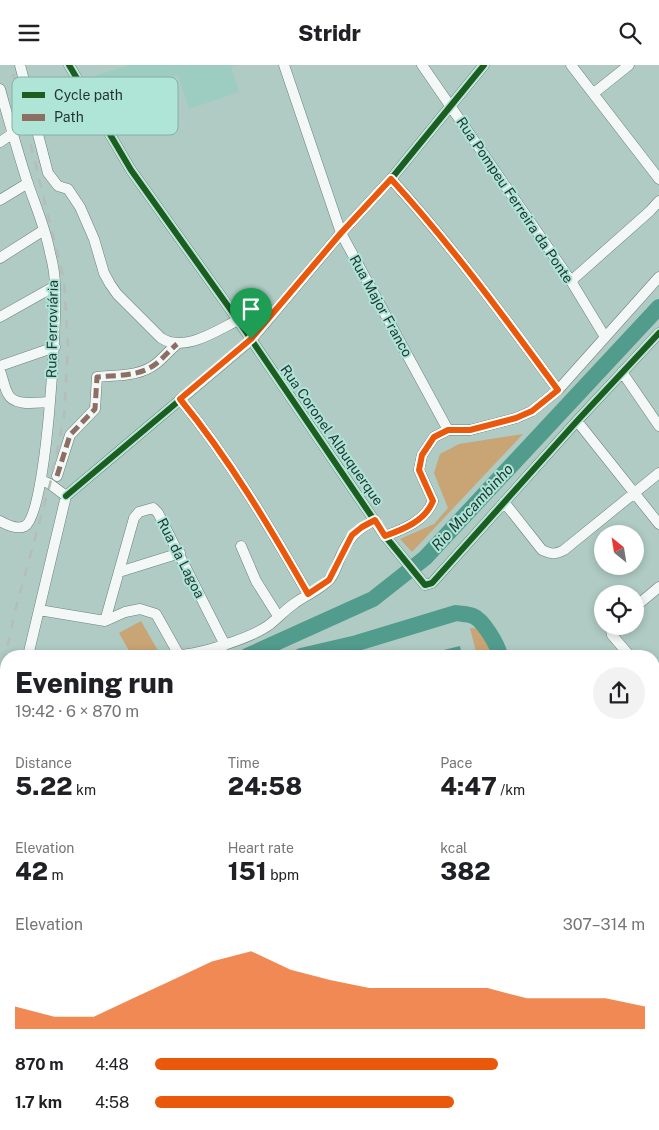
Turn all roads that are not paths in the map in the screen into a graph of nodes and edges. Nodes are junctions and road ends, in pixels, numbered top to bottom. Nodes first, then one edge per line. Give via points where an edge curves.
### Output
1 (69, 65) edge
2 (284, 65) edge
3 (422, 65) edge
4 (484, 65) edge
5 (571, 65) edge
6 (630, 65) edge
7 (76, 77) edge
8 (0, 89) edge
9 (594, 93) junction
10 (450, 106) junction
11 (12, 134) joint
12 (12, 135) edge
13 (38, 135) edge
14 (111, 135) edge
15 (0, 142) edge
16 (391, 179) junction
17 (659, 179) edge
18 (28, 183) junction
19 (0, 200) edge
20 (659, 201) edge
21 (44, 230) junction
22 (341, 233) junction
23 (0, 258) edge
24 (659, 277) edge
25 (571, 281) junction
26 (55, 286) junction
27 (0, 317) edge
28 (238, 320) junction
29 (659, 333) edge
30 (605, 337) junction
31 (251, 339) junction
32 (177, 344) junction
33 (55, 347) junction
34 (0, 366) edge
35 (0, 371) edge
36 (622, 373) junction
37 (558, 390) junction
38 (180, 399) junction
39 (50, 402) junction
40 (578, 421) junction
41 (659, 426) edge
42 (448, 430) junction
43 (659, 473) edge
44 (57, 476) dead end
45 (41, 480) junction
46 (633, 494) junction
47 (66, 496) junction
48 (504, 502) junction
49 (375, 520) junction
50 (0, 521) edge
51 (659, 524) edge
52 (385, 536) junction
53 (241, 546) dead end
54 (180, 553) junction
55 (119, 572) junction
56 (659, 587) edge
57 (308, 594) junction
58 (644, 600) edge
59 (39, 609) junction
60 (278, 616) junction
61 (105, 621) junction
62 (612, 635) edge
63 (225, 645) junction
64 (29, 650) edge
65 (176, 650) edge
66 (209, 650) edge
67 (625, 650) edge

1 - 7 street, Rua Coronel Albuquerque
2 - 22 street, Rua Major Franco
3 - 10 street, Rua Pompeu Ferreira da Ponte
4 - 10 street
5 - 9 street
6 - 9 street
8 - 11 street, Rua Ferroviária
9 - 17 street
10 - 16 street
10 - 25 street, Rua Pompeu Ferreira da Ponte
11 - 15 street
12 - 18 street, Rua Ferroviária
13 - 32 street via 48,173 58,186 68,189 80,207 104,273 117,295 161,338
14 - 28 street, Rua Coronel Albuquerque
16 - 22 street
16 - 37 street via 476,279
18 - 19 street
18 - 21 street, Rua Ferroviária
20 - 25 street
21 - 23 street
21 - 26 street, Rua Ferroviária
22 - 31 street
22 - 42 street, Rua Major Franco
24 - 30 street
25 - 30 street, Rua Pompeu Ferreira da Ponte
26 - 27 street
26 - 33 street, Rua Ferroviária
28 - 31 street, Rua Coronel Albuquerque
28 - 32 street via 200,339
29 - 36 street
30 - 37 street
31 - 38 street
31 - 49 street, Rua Coronel Albuquerque
32 - 44 street via 146,370 96,377 95,409 70,435
33 - 34 street
33 - 39 street, Rua Ferroviária
35 - 39 street via 8,396 13,400
36 - 40 street
36 - 41 street
37 - 42 street via 532,411 516,418 470,430
38 - 47 street
38 - 57 street via 232,467
39 - 45 street, Rua Ferroviária
40 - 46 street
40 - 48 street
42 - 52 street via 434,437 420,461 419,470 433,501 431,507 418,521
43 - 46 street
45 - 47 street
45 - 50 street, Rua Ferroviária via 30,522 24,527 12,527
46 - 48 street via 556,554 542,550
46 - 51 street
47 - 59 street
48 - 52 street, Rua Coronel Albuquerque via 427,585
49 - 52 street, Rua Coronel Albuquerque
49 - 57 street via 352,535 329,580
53 - 60 street via 256,581
54 - 55 street
54 - 55 street, Rua da Lagoa via 158,513 153,508 145,509 134,518
54 - 63 street, Rua da Lagoa
55 - 61 street, Rua da Lagoa
56 - 58 street
57 - 60 street
59 - 61 street
59 - 64 street
60 - 63 street via 263,629
61 - 65 street via 140,609 156,614
62 - 67 street
63 - 66 street

